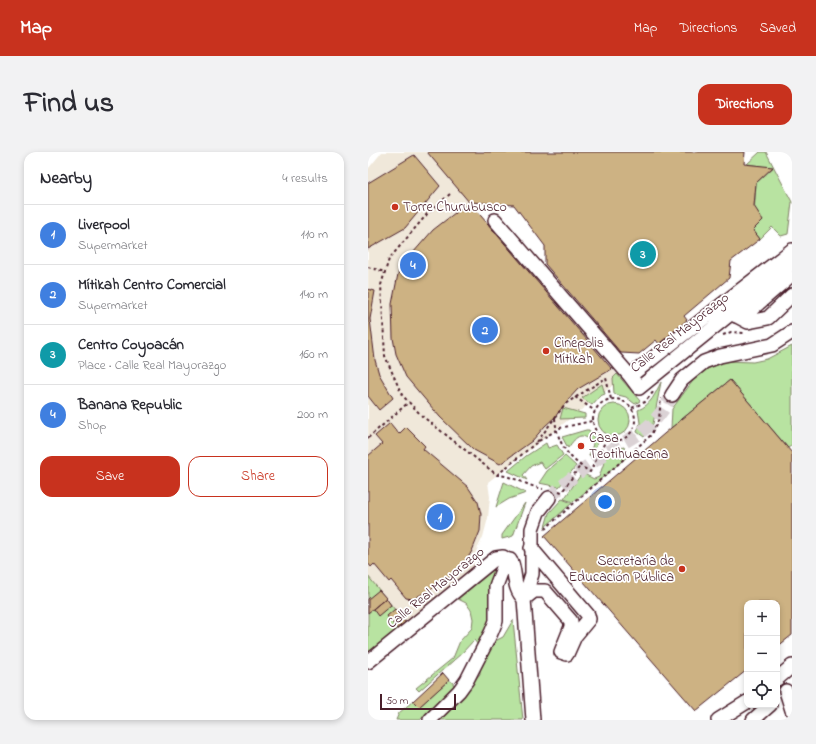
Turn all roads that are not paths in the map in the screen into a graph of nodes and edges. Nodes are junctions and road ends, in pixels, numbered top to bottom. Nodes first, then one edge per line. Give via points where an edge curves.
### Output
1 (495, 220) dead end
2 (792, 250) edge
3 (784, 269) edge
4 (792, 295) edge
5 (734, 315) junction
6 (792, 332) edge
7 (630, 376) junction
8 (667, 395) tunnel mouth
9 (549, 498) tunnel mouth
10 (531, 548) junction
11 (510, 560) junction
12 (524, 599) junction
13 (368, 662) edge
14 (792, 666) edge
15 (780, 676) edge
16 (785, 692) edge
17 (744, 704) edge
18 (767, 708) edge
19 (792, 710) edge
20 (430, 720) edge
21 (533, 720) edge
22 (718, 720) edge
23 (753, 720) edge

1 - 7 street
2 - 3 street, Calle Real Mayorazgo
3 - 5 street, Calle Real Mayorazgo
3 - 7 street, Calle Real Mayorazgo
4 - 5 street via 768,318 748,322
5 - 7 street, Calle Real Mayorazgo via 639,388
6 - 8 street via 772,346 720,356 704,362
9 - 10 street via 534,520
10 - 12 street via 532,574
10 - 12 street via 588,615 589,619 575,636 567,654 561,652 571,621 545,591 534,591
11 - 12 street via 517,590
11 - 13 street, Calle Real Mayorazgo via 504,557 496,558
11 - 20 street via 504,565 496,586 496,621 491,633 467,680
12 - 21 street
14 - 15 street
16 - 19 street
17 - 22 street
18 - 23 street

